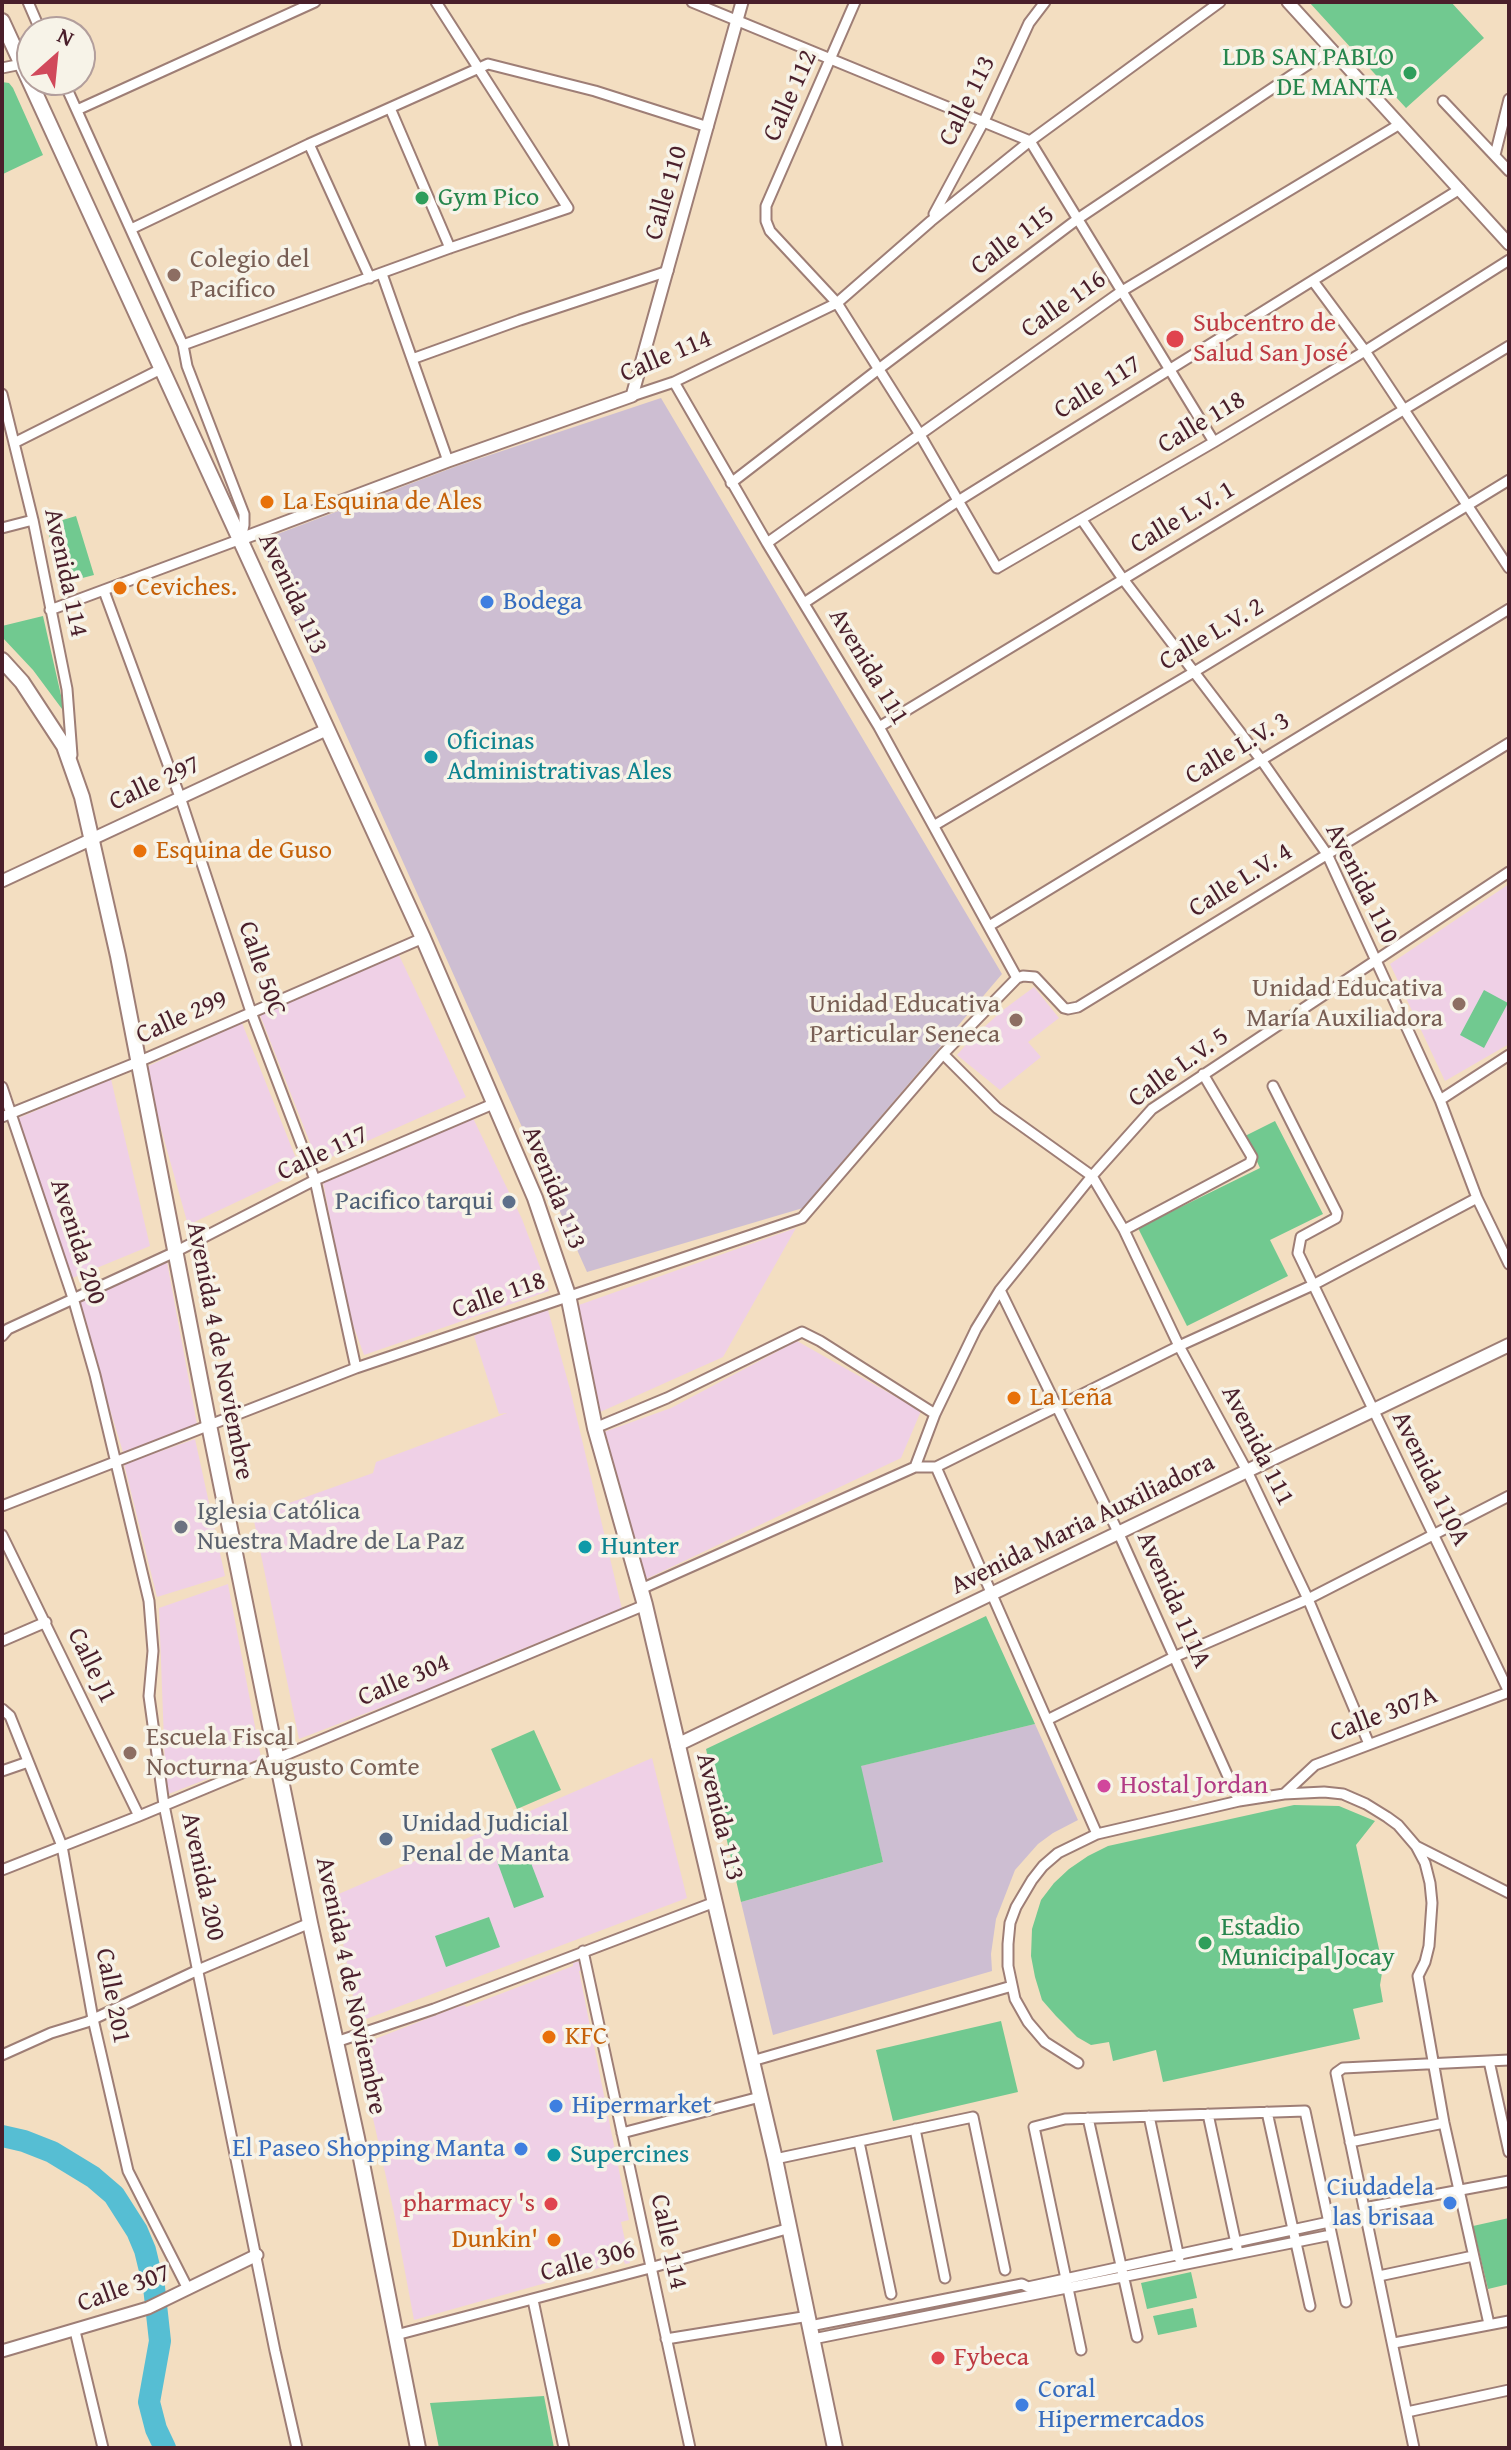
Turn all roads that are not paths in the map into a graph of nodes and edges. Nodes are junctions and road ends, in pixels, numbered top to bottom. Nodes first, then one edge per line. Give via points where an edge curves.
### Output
1 (315, 2) edge
2 (436, 2) edge
3 (692, 2) edge
4 (742, 2) edge
5 (855, 2) edge
6 (1045, 2) edge
7 (1220, 2) edge
8 (1288, 2) edge
9 (738, 20) junction
10 (2, 21) edge
11 (1331, 49) junction
12 (16, 51) edge
13 (832, 58) junction
14 (478, 68) junction
15 (37, 96) edge
16 (70, 96) edge
17 (1509, 99) edge
18 (1443, 101) dead end
19 (390, 108) junction
20 (77, 110) junction
21 (984, 121) junction
22 (1400, 124) junction
23 (708, 127) junction
24 (1030, 141) junction
25 (309, 144) junction
26 (1495, 155) junction
27 (1509, 171) edge
28 (1460, 189) junction
29 (1079, 218) junction
30 (931, 221) junction
31 (131, 229) junction
32 (1509, 244) edge
33 (450, 248) junction
34 (1509, 260) edge
35 (668, 271) junction
36 (382, 274) junction
37 (370, 278) junction
38 (1313, 281) junction
39 (1122, 291) junction
40 (837, 303) junction
41 (183, 345) junction
42 (1509, 346) edge
43 (1365, 351) junction
44 (412, 359) junction
45 (880, 368) junction
46 (161, 369) junction
47 (1171, 369) junction
48 (674, 382) junction
49 (2, 394) edge
50 (632, 396) junction
51 (1405, 411) junction
52 (6, 423) edge
53 (919, 433) junction
54 (1214, 442) junction
55 (14, 443) junction
56 (448, 461) junction
57 (1509, 480) edge
58 (731, 483) junction
59 (958, 501) junction
60 (1468, 504) junction
61 (33, 520) junction
62 (1082, 520) junction
63 (2, 528) edge
64 (241, 539) junction
65 (767, 543) junction
66 (1509, 568) edge
67 (1123, 579) junction
68 (104, 591) junction
69 (804, 603) junction
70 (1509, 609) edge
71 (50, 610) junction
72 (2, 660) edge
73 (1194, 672) junction
74 (879, 727) junction
75 (328, 729) junction
76 (1509, 743) edge
77 (1262, 761) junction
78 (72, 763) junction
79 (180, 797) junction
80 (935, 825) junction
81 (91, 839) junction
82 (1327, 854) junction
83 (1509, 872) edge
84 (2, 881) edge
85 (989, 926) junction
86 (423, 938) junction
87 (1375, 960) junction
88 (1017, 978) junction
89 (251, 1012) junction
90 (943, 1054) junction
91 (1509, 1055) edge
92 (138, 1062) junction
93 (1203, 1074) junction
94 (1273, 1086) dead end
95 (2, 1087) edge
96 (1440, 1100) junction
97 (493, 1104) junction
98 (6, 1115) edge
99 (1092, 1176) junction
100 (315, 1180) junction
101 (1477, 1198) junction
102 (1124, 1230) junction
103 (175, 1252) junction
104 (1509, 1264) edge
105 (1313, 1285) junction
106 (1000, 1290) junction
107 (568, 1295) junction
108 (73, 1298) junction
109 (2, 1336) edge
110 (1509, 1345) edge
111 (1179, 1346) junction
112 (356, 1368) junction
113 (1056, 1408) junction
114 (1373, 1411) junction
115 (935, 1414) junction
116 (209, 1425) junction
117 (595, 1428) junction
118 (117, 1462) junction
119 (915, 1467) junction
120 (936, 1467) junction
121 (1247, 1471) junction
122 (1509, 1496) edge
123 (2, 1506) edge
124 (1433, 1533) junction
125 (1119, 1534) junction
126 (2, 1535) edge
127 (641, 1589) junction
128 (991, 1594) junction
129 (1308, 1599) junction
130 (645, 1605) junction
131 (46, 1622) junction
132 (2, 1641) edge
133 (1174, 1657) junction
134 (1509, 1692) edge
135 (2, 1709) edge
136 (1049, 1719) junction
137 (1369, 1744) junction
138 (677, 1745) junction
139 (278, 1758) junction
140 (28, 1762) junction
141 (2, 1771) edge
142 (1284, 1794) junction
143 (1239, 1801) junction
144 (164, 1805) junction
145 (139, 1816) junction
146 (1097, 1834) junction
147 (62, 1846) junction
148 (1416, 1846) junction
149 (2, 1870) edge
150 (1509, 1893) edge
151 (715, 1902) junction
152 (310, 1923) junction
153 (583, 1951) junction
154 (198, 1970) junction
155 (1012, 1986) junction
156 (93, 2019) junction
157 (336, 2042) junction
158 (2, 2055) edge
159 (1509, 2060) edge
160 (752, 2061) junction
161 (1489, 2061) junction
162 (1078, 2063) dead end
163 (1432, 2063) junction
164 (760, 2097) junction
165 (1267, 2112) junction
166 (1208, 2114) junction
167 (1149, 2116) junction
168 (1088, 2118) junction
169 (1444, 2123) junction
170 (915, 2129) junction
171 (622, 2133) junction
172 (859, 2142) junction
173 (1350, 2142) junction
174 (1509, 2152) edge
175 (775, 2159) junction
176 (1509, 2181) edge
177 (1459, 2189) junction
178 (1364, 2208) junction
179 (1329, 2222) junction
180 (790, 2228) junction
181 (1293, 2230) junction
182 (1331, 2235) junction
183 (1236, 2242) junction
184 (1296, 2242) junction
185 (1239, 2253) junction
186 (257, 2255) junction
187 (1473, 2256) junction
188 (1179, 2260) junction
189 (650, 2268) junction
190 (1005, 2270) dead end
191 (1123, 2272) junction
192 (1379, 2276) junction
193 (945, 2278) dead end
194 (1067, 2283) junction
195 (188, 2289) junction
196 (891, 2294) dead end
197 (962, 2296) junction
198 (533, 2300) junction
199 (1346, 2302) dead end
200 (1310, 2306) dead end
201 (965, 2308) junction
202 (894, 2309) junction
203 (897, 2321) junction
204 (1509, 2321) edge
205 (1489, 2324) junction
206 (811, 2327) junction
207 (75, 2331) junction
208 (396, 2335) junction
209 (1137, 2337) dead end
210 (666, 2339) junction
211 (1394, 2343) junction
212 (1081, 2350) dead end
213 (2, 2351) edge
214 (1509, 2390) edge
215 (1407, 2412) junction
216 (103, 2448) edge
217 (297, 2448) edge
218 (418, 2448) edge
219 (564, 2448) edge
220 (690, 2448) edge
221 (835, 2448) edge
222 (1414, 2448) edge

1 - 20 street
2 - 14 street
3 - 9 street
4 - 9 street, Calle 110
5 - 13 street, Calle 112
6 - 21 street, Calle 113 via 1029,23
7 - 24 street, Calle 114
8 - 11 street
9 - 13 street
9 - 23 street, Calle 110
10 - 12 main road, Avenida 113
11 - 22 street
11 - 29 street, Calle 115
13 - 21 street
13 - 40 street, Calle 112 via 766,206 766,221
14 - 19 street
14 - 23 street via 504,67
14 - 33 street via 568,208
15 - 46 main road, Avenida 113
16 - 20 street
17 - 26 street
18 - 26 street
19 - 25 street
19 - 33 street
20 - 31 street
21 - 24 street
21 - 30 street, Calle 113
22 - 28 street
22 - 39 street, Calle 116
23 - 35 street, Calle 110
24 - 29 street
24 - 30 street, Calle 114
25 - 31 street
25 - 37 street
26 - 27 street
28 - 32 street
28 - 38 street, Calle 117
29 - 39 street
29 - 45 street, Calle 115
30 - 40 street, Calle 114
31 - 41 street
33 - 36 street
34 - 43 street, Calle 118
35 - 44 street
35 - 50 street, Calle 110
36 - 37 street
36 - 44 street
37 - 41 street
38 - 43 street
38 - 47 street, Calle 117
39 - 47 street
39 - 53 street, Calle 116
40 - 45 street
40 - 48 street, Calle 114
41 - 64 street via 244,514
42 - 51 street, Calle L.V. 1
43 - 51 street
43 - 54 street, Calle 118
44 - 56 street
45 - 53 street
45 - 58 street, Calle 115
46 - 55 street
46 - 64 main road, Avenida 113
47 - 54 street
47 - 59 street, Calle 117
48 - 50 street, Calle 114
48 - 58 street, Avenida 111
49 - 52 street, Avenida 114
50 - 56 street, Calle 114
51 - 60 street
51 - 67 street, Calle L.V. 1
52 - 55 street, Avenida 114
53 - 59 street
53 - 65 street, Calle 116
54 - 62 street, Calle 118
55 - 61 street, Avenida 114
56 - 64 street, Calle 114
57 - 60 street, Calle L.V. 2
58 - 65 street, Avenida 111
59 - 62 street, Calle 118 via 997,568
59 - 69 street, Calle 117
60 - 66 street
60 - 73 street, Calle L.V. 2
61 - 63 street
61 - 71 street, Avenida 114
62 - 67 street, Avenida 110
64 - 68 street, Calle 114
64 - 75 main road, Avenida 113
65 - 69 street, Avenida 111
67 - 73 street, Avenida 110
67 - 74 street, Calle L.V. 1
68 - 71 street, Calle 114
68 - 79 street, Calle 50C
69 - 74 street, Avenida 111
70 - 77 street, Calle L.V. 3
71 - 78 street, Avenida 114 via 67,689
72 - 78 main road, Avenida 4 de Noviembre via 22,682
73 - 77 street, Avenida 110
73 - 80 street, Calle L.V. 2
74 - 80 street, Avenida 111
75 - 79 street, Calle 297
75 - 86 main road, Avenida 113
76 - 82 street, Calle L.V. 4
77 - 82 street, Avenida 110
77 - 85 street, Calle L.V. 3
78 - 81 main road, Avenida 4 de Noviembre
79 - 81 street, Calle 297
79 - 89 street, Calle 50C
80 - 85 street, Avenida 111
81 - 84 street, Calle 297
81 - 92 main road, Avenida 4 de Noviembre
82 - 87 street, Avenida 110
82 - 88 street, Calle L.V. 4 via 1078,1007 1064,1008 1035,977
83 - 87 street, Calle L.V. 5
85 - 88 street, Avenida 111
86 - 89 street, Calle 299
86 - 97 main road, Avenida 113
87 - 93 street, Calle L.V. 5
87 - 96 street, Avenida 110
88 - 90 street, Calle 118
89 - 92 street, Calle 299
89 - 100 street, Calle 50C
90 - 99 street via 997,1108
90 - 107 street, Calle 118 via 802,1218
91 - 96 street
92 - 98 street, Calle 299
92 - 103 main road, Avenida 4 de Noviembre
93 - 99 street, Calle L.V. 5 via 1152,1109
93 - 102 street via 1252,1157 1250,1163
94 - 105 street, Avenida 110A via 1337,1213 1301,1237 1298,1245
95 - 98 street, Avenida 200
96 - 101 street, Avenida 110
97 - 100 street, Calle 117
97 - 107 main road, Avenida 113 via 535,1198
98 - 108 street, Avenida 200
99 - 102 street, Avenida 111
99 - 106 street, Calle L.V. 5
100 - 103 street, Calle 117
100 - 112 street, Calle 50C
101 - 104 street, Avenida 110
101 - 105 street
102 - 111 street, Avenida 111
103 - 108 street, Calle 117
103 - 116 main road, Avenida 4 de Noviembre
105 - 111 street
105 - 114 street, Avenida 110A
106 - 113 street, Avenida 111A
106 - 115 street, Calle L.V. 5
107 - 112 street, Calle 118
107 - 117 main road, Avenida 113
108 - 109 street, Calle 117
108 - 118 street, Avenida 200
110 - 114 main road, Avenida Maria Auxiliadora
111 - 113 street
111 - 121 street, Avenida 111
112 - 116 street, Calle 118
113 - 120 street
113 - 125 street, Avenida 111A
114 - 121 main road, Avenida Maria Auxiliadora
114 - 124 street, Avenida 110A
115 - 117 street via 802,1332
115 - 119 street, Calle L.V. 5
116 - 118 street, Calle 118
116 - 139 main road, Avenida 4 de Noviembre
117 - 127 main road, Avenida 113
118 - 123 street, Calle 118
118 - 144 street, Avenida 200 via 149,1601 149,1696
119 - 120 street
119 - 127 street
120 - 128 street
121 - 125 main road, Avenida Maria Auxiliadora
121 - 129 street, Avenida 111
122 - 124 street
124 - 129 street
124 - 134 street, Avenida 110A
125 - 128 main road, Avenida Maria Auxiliadora
125 - 133 street, Avenida 111A
126 - 131 street, Calle J1
127 - 130 main road, Avenida 113
128 - 136 street
128 - 138 main road, Avenida Maria Auxiliadora
129 - 133 street
129 - 137 street, Avenida 111
130 - 138 main road, Avenida 113
130 - 139 street, Calle 304
131 - 132 street
131 - 145 street, Calle J1
133 - 136 street
133 - 143 street, Avenida 111A
134 - 137 street, Calle 307A
135 - 140 street, Calle 201 via 10,1716
136 - 146 street
137 - 142 street, Calle 307A via 1315,1765
138 - 151 main road, Avenida 113
139 - 144 street, Calle 304
139 - 152 main road, Avenida 4 de Noviembre
140 - 141 street
140 - 147 street, Calle 201
142 - 143 street
142 - 148 street via 1324,1792 1355,1798 1398,1825
143 - 146 street
144 - 145 street, Calle 304
144 - 154 street, Avenida 200
145 - 147 street, Calle 304
146 - 155 street via 1058,1853 1023,1893 1010,1923
147 - 149 street, Calle 304
147 - 156 street, Calle 201
148 - 150 street
148 - 163 street via 1425,1863 1432,1903 1429,1946 1418,1976
151 - 153 street
151 - 160 main road, Avenida 113
152 - 154 street
152 - 157 main road, Avenida 4 de Noviembre
153 - 157 street
153 - 171 street, Calle 114
154 - 156 street
154 - 186 street, Avenida 200
155 - 160 street
155 - 162 street via 1036,2033
156 - 158 street
156 - 195 street, Calle 201 via 128,2171
157 - 208 main road, Avenida 4 de Noviembre
159 - 161 street
160 - 164 main road, Avenida 113
161 - 163 street
161 - 174 street
163 - 169 street
163 - 173 street via 1337,2070
164 - 171 street
164 - 175 main road, Avenida 113
165 - 166 street
165 - 179 street via 1305,2111
165 - 181 street
166 - 167 street
166 - 183 street
167 - 168 street
167 - 188 street
168 - 191 street
168 - 194 street via 1034,2127
169 - 173 street
169 - 177 street
170 - 172 street
170 - 190 street via 973,2117
170 - 193 street
171 - 189 street, Calle 114
172 - 175 street
172 - 196 street
173 - 178 street
175 - 180 main road, Avenida 113
176 - 177 street
177 - 178 street
177 - 187 street
178 - 192 street
179 - 181 street
179 - 182 street
180 - 189 street, Calle 306
180 - 206 main road, Avenida 113
181 - 183 street
181 - 184 street
182 - 184 street
182 - 199 street
183 - 185 street
183 - 188 street
184 - 185 street
184 - 200 street
185 - 188 street
186 - 195 street, Calle 307
186 - 217 street, Avenida 200
187 - 192 street
187 - 205 street
188 - 191 street
189 - 198 street, Calle 306
189 - 210 street, Calle 114
191 - 194 street
191 - 209 street
192 - 211 street
194 - 197 street via 1022,2284
194 - 201 street
194 - 212 street
195 - 207 street, Calle 307
197 - 201 street
197 - 202 street
198 - 208 street, Calle 306
198 - 219 street
201 - 203 street
202 - 203 street
202 - 206 street
203 - 206 street
204 - 205 street
205 - 211 street
206 - 210 street
206 - 221 main road, Avenida 113
207 - 213 street, Calle 307
207 - 216 street
208 - 218 main road, Avenida 4 de Noviembre
210 - 220 street, Calle 114
211 - 215 street
214 - 215 street
215 - 222 street

